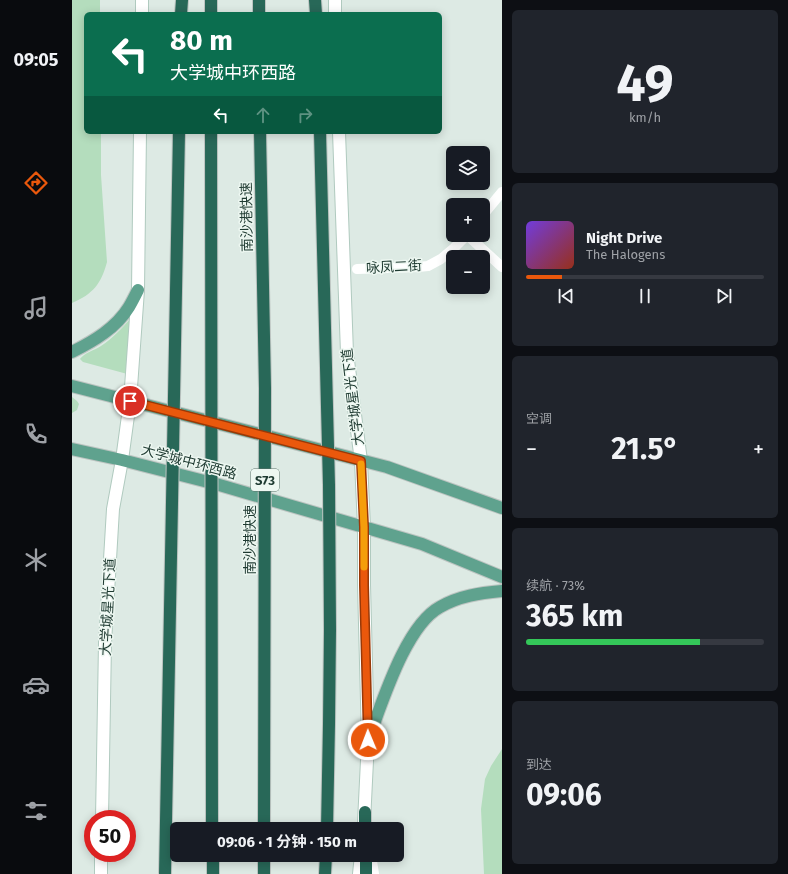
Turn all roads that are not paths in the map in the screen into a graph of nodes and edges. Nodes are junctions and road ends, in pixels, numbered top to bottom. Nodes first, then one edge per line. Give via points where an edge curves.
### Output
1 (142, 0) edge
2 (182, 0) edge
3 (211, 0) edge
4 (258, 0) edge
5 (315, 0) edge
6 (335, 0) edge
7 (142, 12) edge
8 (181, 12) edge
9 (211, 12) edge
10 (258, 12) edge
11 (316, 12) edge
12 (335, 12) edge
13 (140, 134) edge
14 (179, 134) edge
15 (211, 134) edge
16 (260, 134) edge
17 (320, 134) edge
18 (339, 134) edge
19 (502, 192) edge
20 (490, 207) edge
21 (460, 242) edge
22 (475, 242) edge
23 (502, 267) edge
24 (357, 269) dead end
25 (138, 290) junction
26 (72, 352) edge
27 (72, 386) edge
28 (130, 401) junction
29 (72, 449) edge
30 (122, 460) junction
31 (361, 461) junction
32 (502, 508) edge
33 (364, 527) junction
34 (502, 577) edge
35 (502, 591) edge
36 (368, 740) junction
37 (102, 810) edge
38 (365, 812) joint
39 (212, 822) edge
40 (264, 822) edge
41 (327, 822) edge
42 (365, 822) edge
43 (101, 862) edge
44 (212, 862) edge
45 (264, 862) edge
46 (326, 862) edge
47 (360, 862) edge
48 (366, 862) edge
49 (371, 862) edge
50 (101, 874) edge
51 (165, 874) edge
52 (212, 874) edge
53 (264, 874) edge
54 (325, 874) edge
55 (359, 874) edge
56 (366, 874) edge
57 (373, 874) edge

1 - 7 main road
2 - 8 highway
3 - 9 highway
4 - 10 highway
5 - 11 highway
6 - 12 main road
13 - 25 main road, 大学城星光下道
14 - 51 highway, bridge
15 - 39 highway, bridge
16 - 40 highway, 南沙港快速 / S73, bridge via 265,388
17 - 41 highway, bridge via 329,485
18 - 31 main road, 大学城星光下道 via 347,353
19 - 20 lane
21 - 24 lane, 咏凤二街 via 441,259 428,266
22 - 23 lane
25 - 26 main road via 128,308 112,327
25 - 28 main road, 大学城星光下道
27 - 28 main road
28 - 30 main road, 大学城星光下道
28 - 31 main road
29 - 30 main road, 大学城中环西路
30 - 33 main road, 大学城中环西路
30 - 37 main road, 大学城星光下道 via 113,509 106,635
31 - 32 main road
31 - 33 main road, 大学城星光下道
33 - 34 main road, 大学城中环西路 via 422,544
33 - 36 main road, 大学城星光下道
35 - 36 main road via 458,598 438,608 424,620 410,640 394,672
36 - 38 main road, 大学城星光下道
38 - 42 highway
43 - 50 main road
44 - 52 highway
45 - 53 highway
46 - 54 highway
47 - 55 main road
48 - 56 highway
49 - 57 main road

